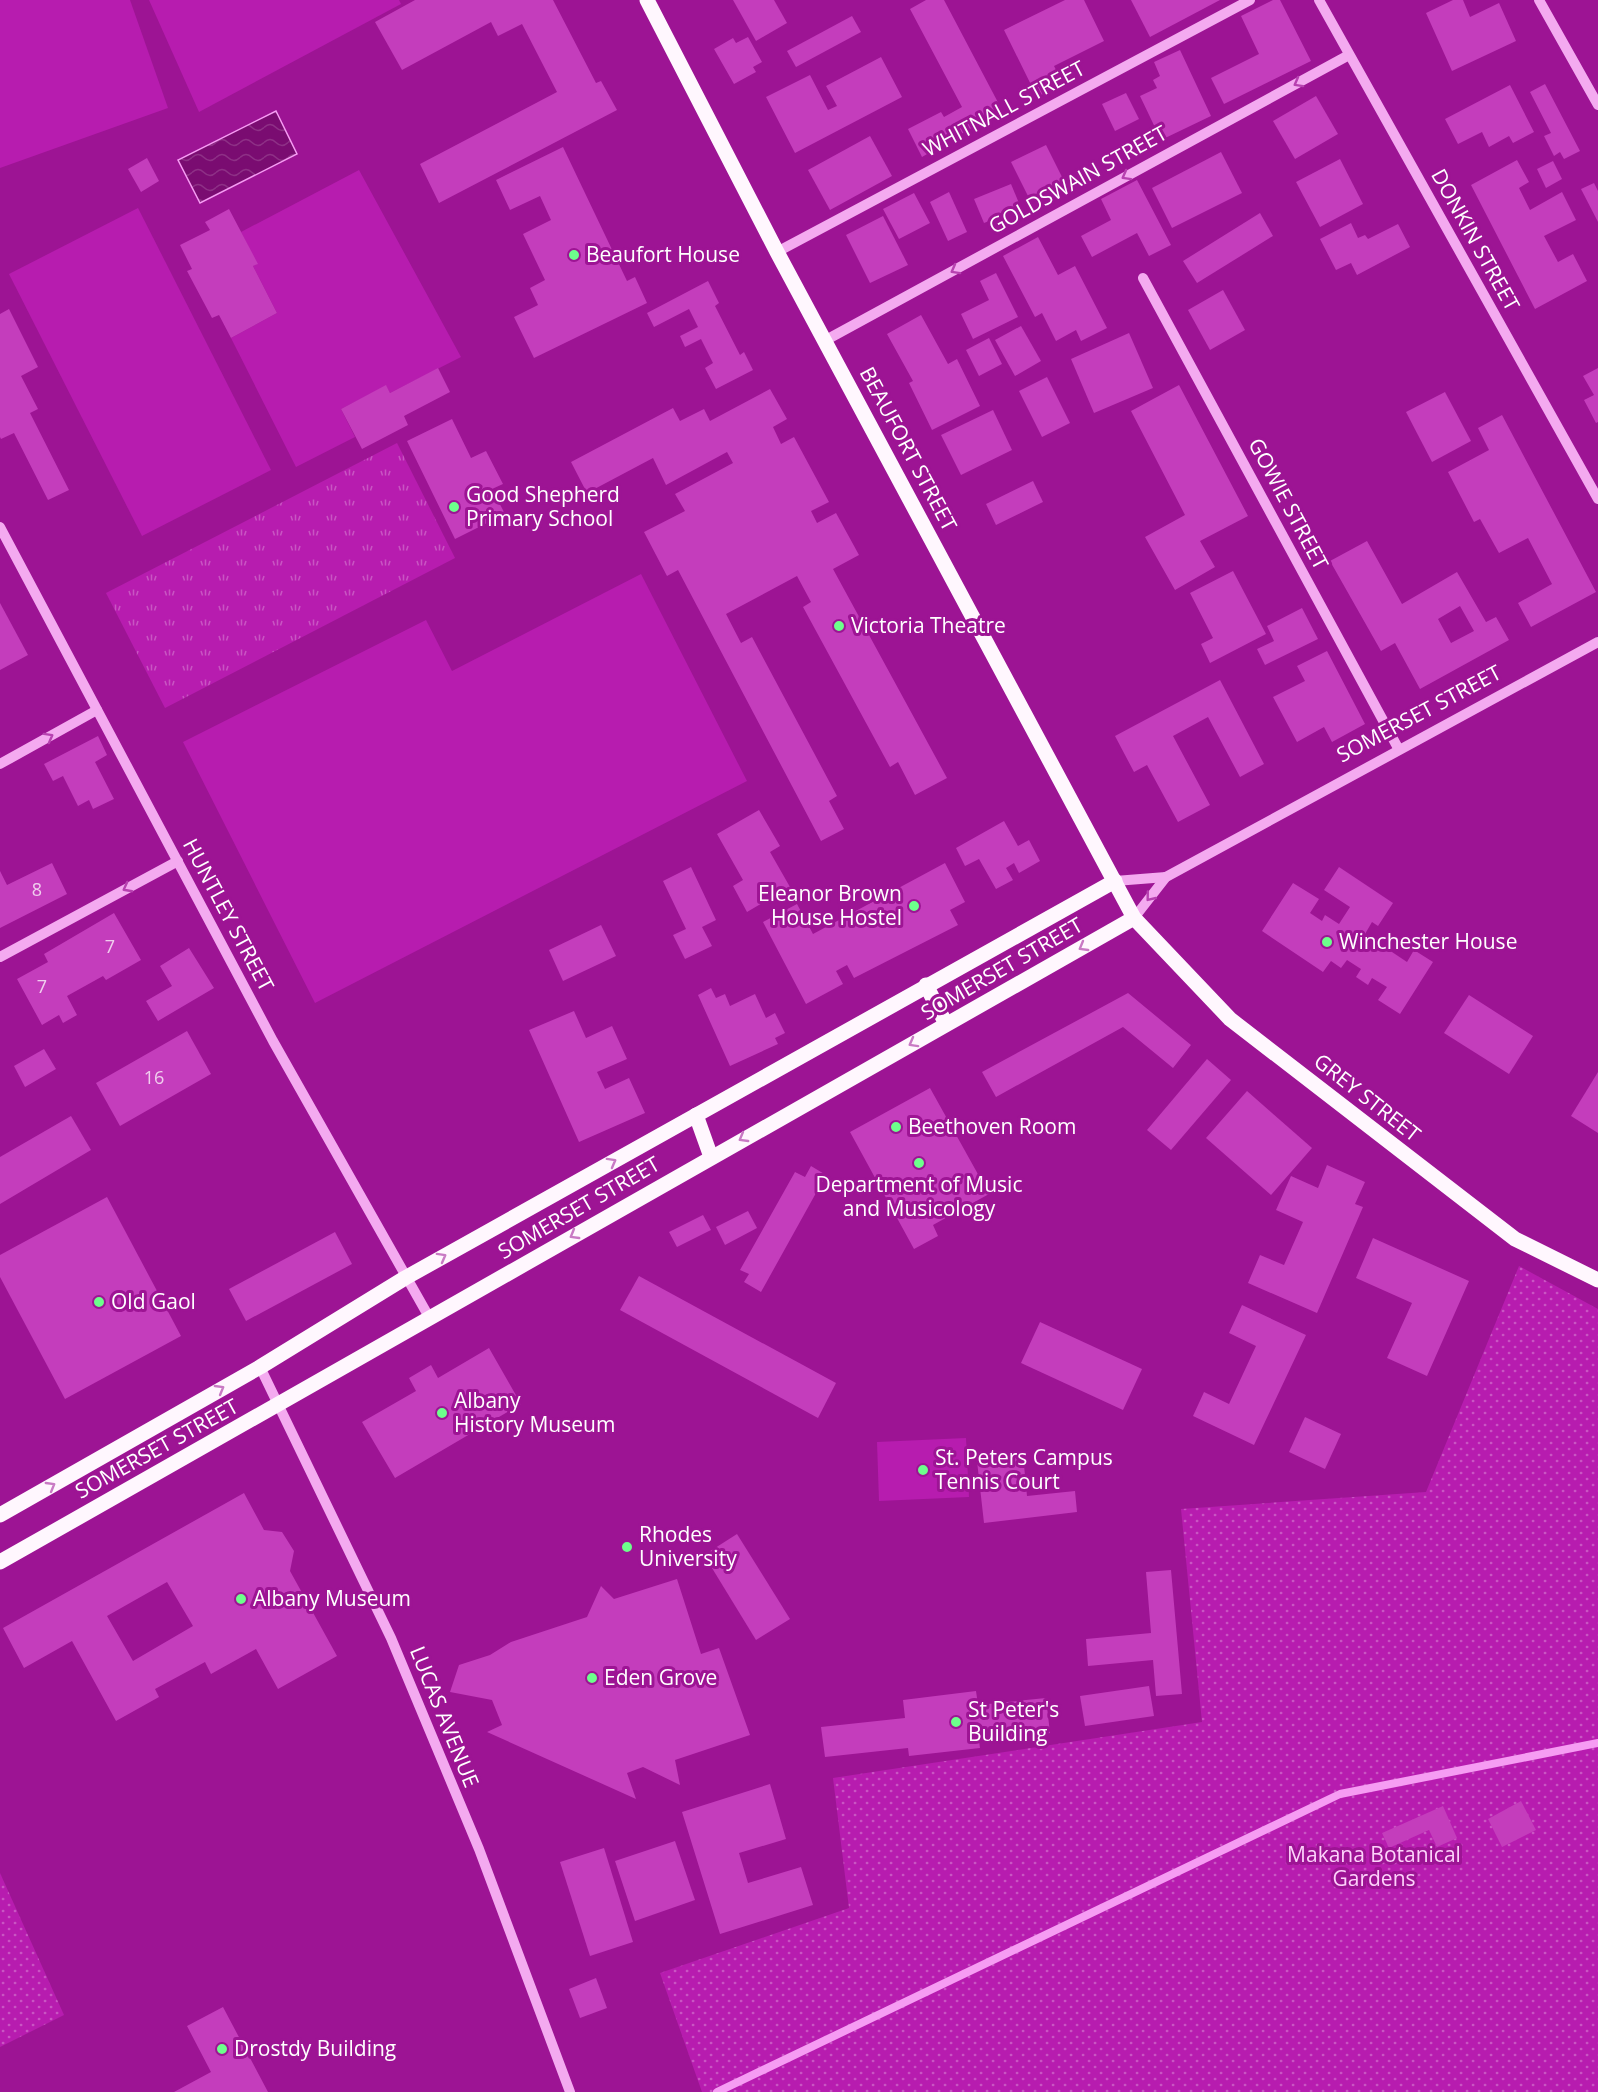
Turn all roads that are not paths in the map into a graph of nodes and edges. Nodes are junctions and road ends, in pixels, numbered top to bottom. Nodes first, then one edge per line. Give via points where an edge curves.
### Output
1 (647, 0) edge
2 (1250, 0) edge
3 (1319, 0) edge
4 (1539, 0) edge
5 (1349, 55) junction
6 (1598, 105) edge
7 (777, 252) junction
8 (1143, 278) dead end
9 (826, 340) junction
10 (1598, 500) edge
11 (0, 527) edge
12 (1598, 642) edge
13 (97, 710) junction
14 (1398, 748) junction
15 (0, 764) edge
16 (178, 861) junction
17 (1166, 877) junction
18 (1115, 881) junction
19 (1134, 918) junction
20 (0, 957) edge
21 (926, 985) junction
22 (946, 1024) junction
23 (696, 1115) junction
24 (711, 1157) junction
25 (405, 1278) junction
26 (1598, 1280) edge
27 (429, 1317) junction
28 (260, 1367) junction
29 (276, 1406) junction
30 (0, 1515) edge
31 (0, 1562) edge
32 (570, 2092) edge

1 - 7 main road, BEAUFORT STREET
2 - 7 street, WHITNALL STREET
3 - 5 street, DONKIN STREET
4 - 6 street
5 -> 9 street, GOLDSWAIN STREET
5 - 10 street, DONKIN STREET
7 - 9 main road, BEAUFORT STREET
8 - 14 street, GOWIE STREET
9 - 18 main road, BEAUFORT STREET
11 - 13 street, HUNTLEY STREET
12 - 14 street, SOMERSET STREET
15 -> 13 street
13 - 16 street, HUNTLEY STREET
14 - 17 street, SOMERSET STREET
16 -> 20 street
16 - 25 street, HUNTLEY STREET
17 - 18 street, SOMERSET STREET
17 -> 19 street, SOMERSET STREET
18 - 19 main road, BEAUFORT STREET
18 - 21 main road, SOMERSET STREET
19 -> 22 main road, SOMERSET STREET
19 - 26 main road, GREY STREET via 1230,1019 1515,1239
21 - 22 main road
21 - 23 main road, SOMERSET STREET
22 -> 24 main road, SOMERSET STREET
23 - 24 main road
25 -> 23 main road, SOMERSET STREET
24 -> 27 main road, SOMERSET STREET
25 - 27 street, HUNTLEY STREET
25 - 28 main road, SOMERSET STREET
27 - 29 main road, SOMERSET STREET
28 - 29 street, LUCAS AVENUE
30 -> 28 main road, SOMERSET STREET
29 - 31 main road, SOMERSET STREET
29 - 32 street, LUCAS AVENUE via 391,1638 479,1849

